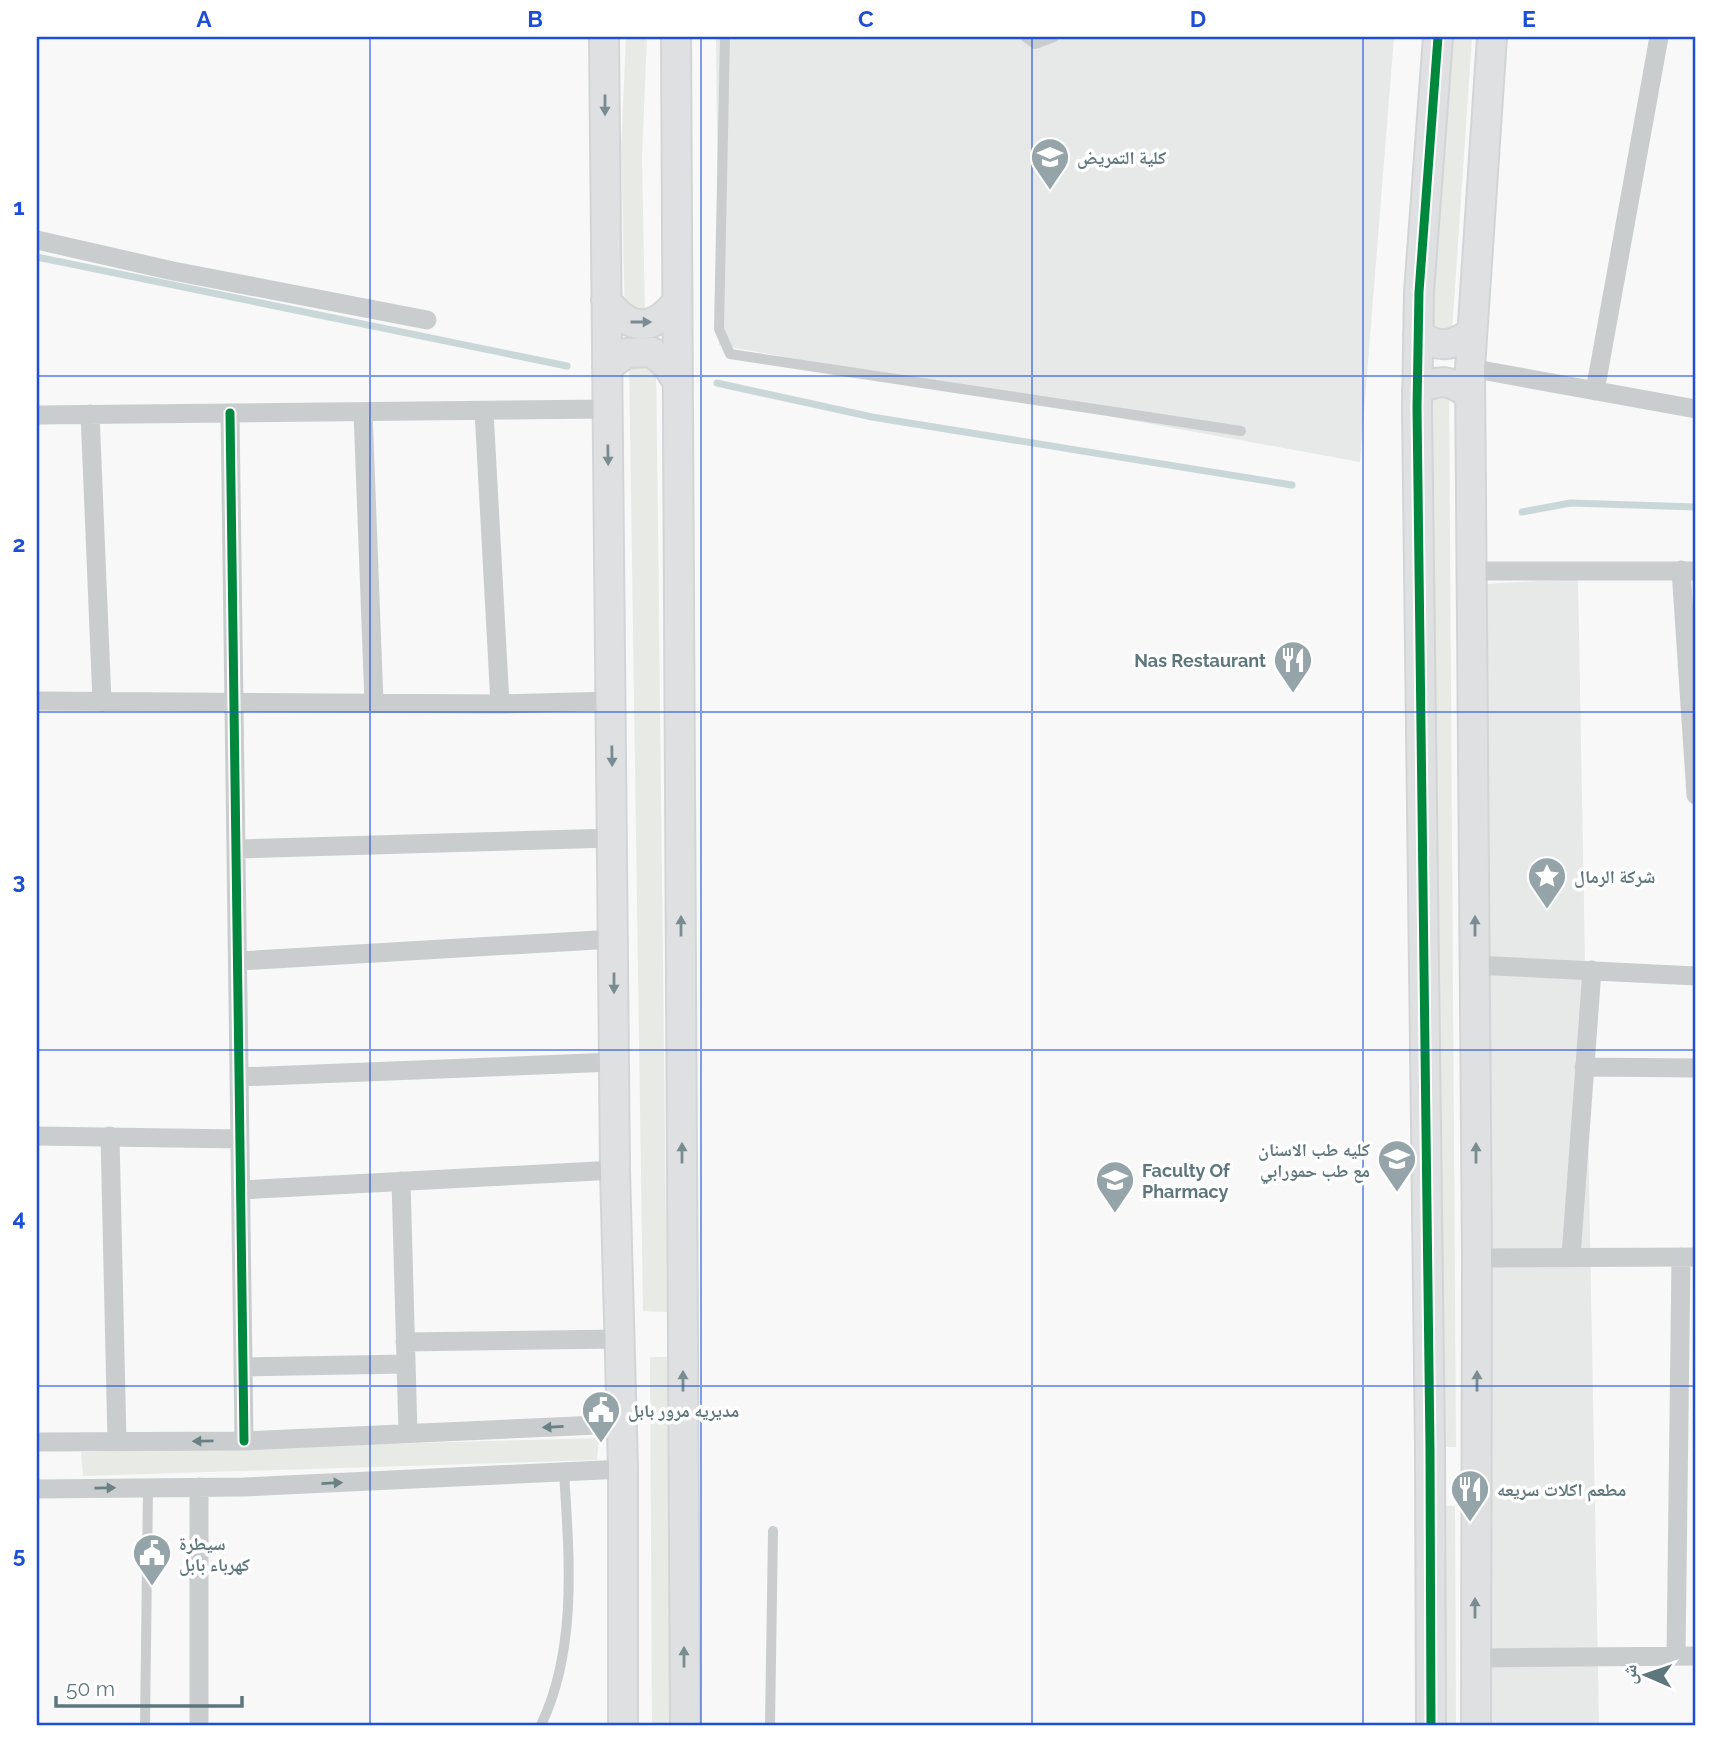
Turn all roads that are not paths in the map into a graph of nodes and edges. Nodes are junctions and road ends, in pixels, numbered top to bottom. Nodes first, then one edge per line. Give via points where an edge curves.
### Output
1 (604, 37) edge
2 (676, 37) edge
3 (724, 37) edge
4 (1024, 37) edge
5 (1054, 37) edge
6 (1438, 37) edge
7 (1492, 37) edge
8 (1659, 37) edge
9 (37, 240) edge
10 (606, 300) junction
11 (677, 302) junction
12 (427, 320) dead end
13 (1472, 332) junction
14 (1418, 334) junction
15 (607, 367) junction
16 (1470, 368) junction
17 (678, 383) junction
18 (1417, 391) junction
19 (1595, 391) junction
20 (1470, 396) junction
21 (607, 409) junction
22 (1696, 409) edge
23 (484, 411) junction
24 (363, 412) junction
25 (229, 413) junction
26 (90, 414) junction
27 (37, 415) edge
28 (1241, 431) dead end
29 (1689, 570) edge
30 (1473, 571) junction
31 (37, 701) edge
32 (611, 701) junction
33 (102, 702) junction
34 (236, 702) junction
35 (374, 703) junction
36 (500, 704) junction
37 (1696, 795) edge
38 (613, 838) junction
39 (237, 849) junction
40 (614, 939) junction
41 (239, 961) junction
42 (1475, 965) junction
43 (1592, 970) junction
44 (1696, 976) edge
45 (614, 1062) junction
46 (1584, 1067) junction
47 (1696, 1068) edge
48 (240, 1077) junction
49 (37, 1136) edge
50 (110, 1136) junction
51 (240, 1139) junction
52 (615, 1170) junction
53 (401, 1181) junction
54 (241, 1190) junction
55 (1571, 1256) junction
56 (1689, 1257) edge
57 (1477, 1258) junction
58 (619, 1339) junction
59 (405, 1342) junction
60 (406, 1364) junction
61 (243, 1367) junction
62 (621, 1424) junction
63 (408, 1433) junction
64 (244, 1441) junction
65 (37, 1442) edge
66 (117, 1442) junction
67 (1430, 1449) junction
68 (1476, 1452) junction
69 (623, 1469) junction
70 (564, 1472) junction
71 (199, 1487) junction
72 (148, 1488) junction
73 (37, 1489) edge
74 (1431, 1501) junction
75 (1476, 1505) junction
76 (773, 1531) dead end
77 (1676, 1656) junction
78 (1696, 1656) edge
79 (1475, 1658) junction
80 (145, 1725) edge
81 (199, 1725) edge
82 (541, 1725) edge
83 (623, 1725) edge
84 (685, 1725) edge
85 (770, 1725) edge
86 (1431, 1725) edge
87 (1476, 1725) edge

1 -> 10 street
2 - 11 street
3 - 28 lane via 719,329 730,354
4 - 5 lane via 1035,44
6 - 14 street
7 - 13 street
8 - 19 street
9 - 12 street
10 -> 11 street via 618,315 636,325 660,319
10 - 15 street
11 - 17 street
13 - 14 street via 1443,346
13 - 16 street
14 - 18 street
15 - 17 street via 627,353 652,352
15 - 21 street
16 - 19 street
16 - 20 street
84 -> 17 street
18 - 20 street via 1446,381
18 - 67 street
19 - 22 street
20 - 30 street
21 - 23 street
21 -> 32 street
23 - 24 street
23 - 36 street
24 - 25 street
24 - 35 street
25 - 26 street
25 - 34 street
26 - 27 street
26 - 33 street
29 - 30 street
29 - 37 street
42 -> 30 street
31 - 33 street
32 - 36 street
32 -> 38 street
33 - 34 street
34 - 35 street
34 - 39 street
35 - 36 street
38 - 39 street
38 - 40 street
39 - 41 street
40 - 41 street
40 -> 45 street
41 - 48 street
42 - 43 street
57 -> 42 street
43 - 44 street
43 - 46 street
45 - 48 street
45 - 52 street
46 - 47 street
46 - 55 street
48 - 51 street
49 - 50 street
50 - 51 street
50 - 66 street
51 - 54 street
52 - 53 street
52 - 58 street
53 - 54 street
53 - 59 street
54 - 61 street
55 - 56 street
55 - 57 street
56 - 77 street
68 -> 57 street
58 - 59 street
58 - 62 street
59 - 60 street
60 - 61 street
60 - 63 street
61 - 64 street
62 -> 63 street
62 - 69 street
63 - 64 street
64 -> 66 street
65 - 66 street
67 - 68 street via 1451,1460
67 - 74 street
68 - 75 street
69 - 70 street
69 - 83 street
71 -> 70 street
70 - 82 lane via 568,1615 556,1694
71 - 72 street
71 - 81 street
73 -> 72 street
72 - 80 lane
74 - 75 street via 1455,1494
74 - 86 street
79 -> 75 street
76 - 85 lane
77 - 78 street
77 - 79 street
79 - 87 street

